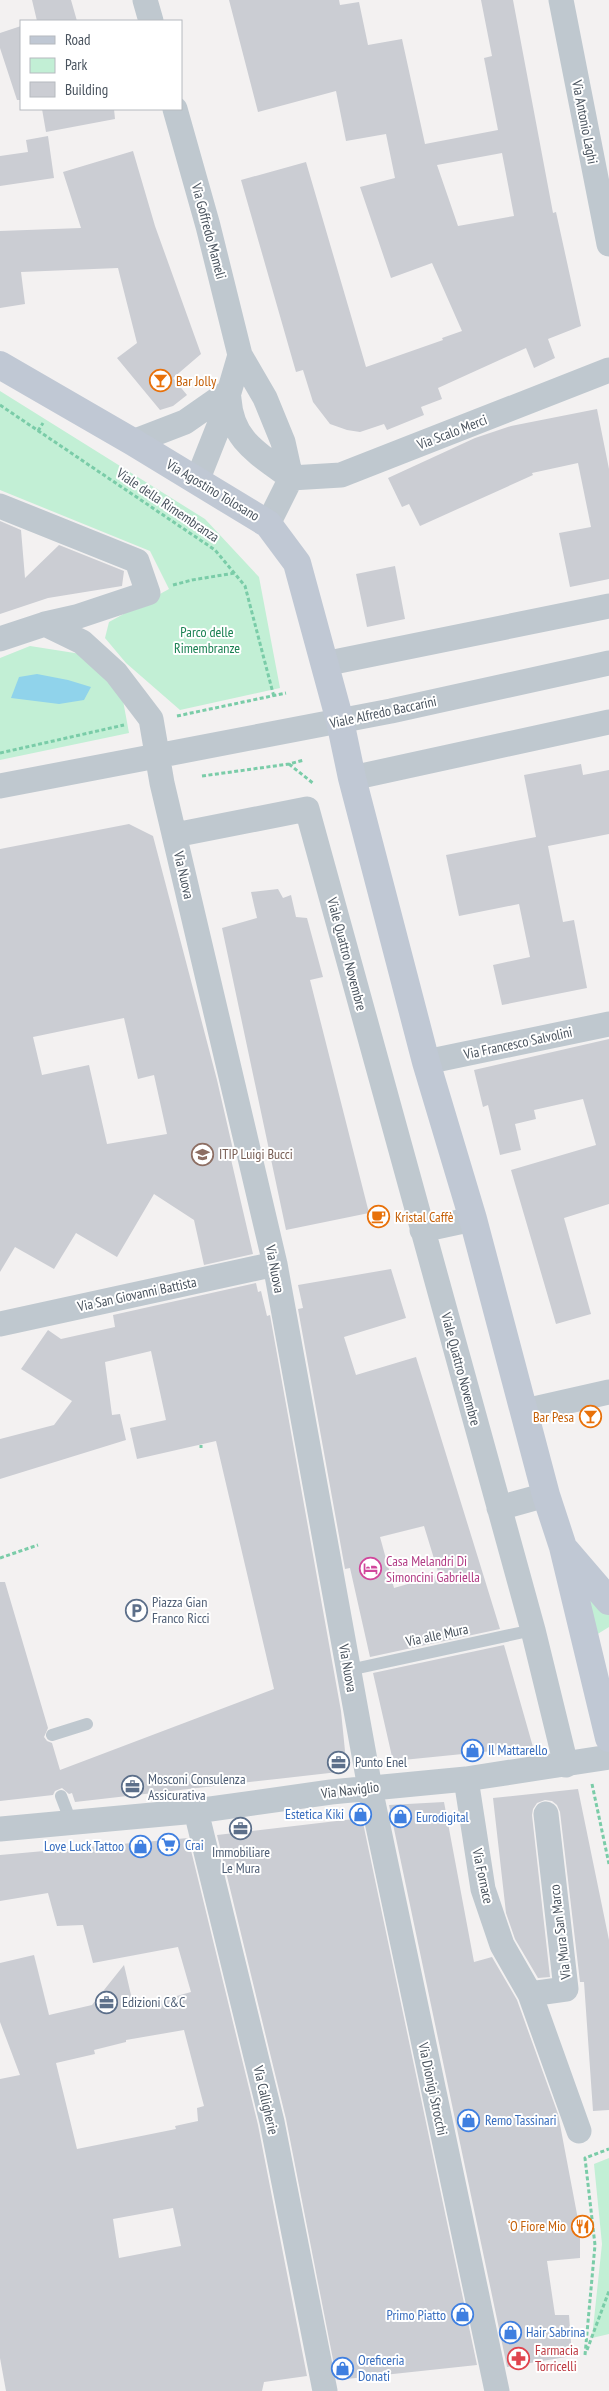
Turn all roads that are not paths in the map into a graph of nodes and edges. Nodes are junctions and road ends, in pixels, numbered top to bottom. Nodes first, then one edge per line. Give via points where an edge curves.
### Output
1 (145, 0) edge
2 (560, 0) edge
3 (151, 20) edge
4 (176, 110) edge
5 (609, 244) edge
6 (240, 354) junction
7 (0, 366) edge
8 (609, 370) edge
9 (228, 392) junction
10 (132, 442) junction
11 (291, 478) junction
12 (197, 481) junction
13 (0, 506) edge
14 (268, 524) junction
15 (609, 606) edge
16 (45, 624) junction
17 (0, 639) edge
18 (609, 663) edge
19 (324, 664) junction
20 (340, 721) junction
21 (609, 722) edge
22 (157, 756) junction
23 (352, 778) junction
24 (0, 786) edge
25 (175, 835) junction
26 (609, 1024) edge
27 (426, 1062) junction
28 (473, 1219) junction
29 (422, 1230) junction
30 (275, 1264) junction
31 (0, 1324) edge
32 (609, 1392) edge
33 (525, 1412) junction
34 (546, 1495) junction
35 (499, 1508) junction
36 (562, 1547) junction
37 (609, 1601) edge
38 (533, 1630) junction
39 (609, 1646) edge
40 (591, 1666) junction
41 (348, 1670) junction
42 (604, 1708) edge
43 (87, 1724) dead end
44 (52, 1735) dead end
45 (609, 1738) edge
46 (609, 1757) edge
47 (566, 1765) junction
48 (466, 1779) junction
49 (370, 1788) junction
50 (61, 1796) dead end
51 (196, 1812) junction
52 (546, 1814) dead end
53 (71, 1822) junction
54 (0, 1829) edge
55 (530, 1994) junction
56 (579, 2130) dead end
57 (325, 2391) edge
58 (497, 2391) edge

1 - 3 street
2 - 5 street, Via Antonio Laghi
4 - 6 street, Via Goffredo Mameli
6 - 9 street
6 - 11 street, Via Goffredo Mameli via 275,419
7 - 10 main road, Via Agostino Tolosano
8 - 11 street, Via Scalo Merci via 341,475
9 - 10 street via 185,422
9 - 11 street via 230,417 236,431 247,444
9 - 12 street via 218,431
10 - 12 main road, Via Agostino Tolosano
11 - 14 street
12 - 14 main road, Via Agostino Tolosano
13 - 16 street via 137,561 148,593
14 - 19 main road, Via Agostino Tolosano via 297,563
15 - 19 street
16 - 17 street
16 - 22 street via 82,642 110,666 151,719
18 - 20 street, Viale Alfredo Baccarini
19 - 20 main road, Via Agostino Tolosano
20 - 22 street, Viale Alfredo Baccarini
20 - 23 main road
21 - 23 street
22 - 24 street, Viale Alfredo Baccarini
22 - 25 street, Via Nuova
23 - 27 main road
25 - 29 street, Viale Quattro Novembre via 307,809
25 - 30 street, Via Nuova
26 - 27 street, Via Francesco Salvolini
27 - 28 main road
28 - 29 street
28 - 33 main road
29 - 35 street, Viale Quattro Novembre
30 - 31 street, Via San Giovanni Battista
30 - 41 street, Via Nuova
32 - 33 street
33 - 34 main road
34 - 35 street
34 - 36 main road
35 - 38 street, Viale Quattro Novembre
36 - 37 main road
36 - 40 main road
38 - 41 lane, Via alle Mura
38 - 47 street, Viale Quattro Novembre
39 - 40 main road
40 - 42 main road
41 - 49 street, Via Nuova
42 - 45 main road
43 - 44 lane
46 - 47 street, Via Naviglio
47 - 48 street, Via Naviglio
48 - 49 street, Via Naviglio
48 - 55 street, Via Fornace via 483,1888 502,1945
49 - 51 street, Via Naviglio
49 - 58 street, Via Dionigi Strocchi
50 - 53 lane
51 - 53 street, Via Naviglio
51 - 57 street, Via Calligherie via 272,2122
52 - 55 street, Via Mura San Marco via 566,1989
53 - 54 street, Via Naviglio
55 - 56 street

